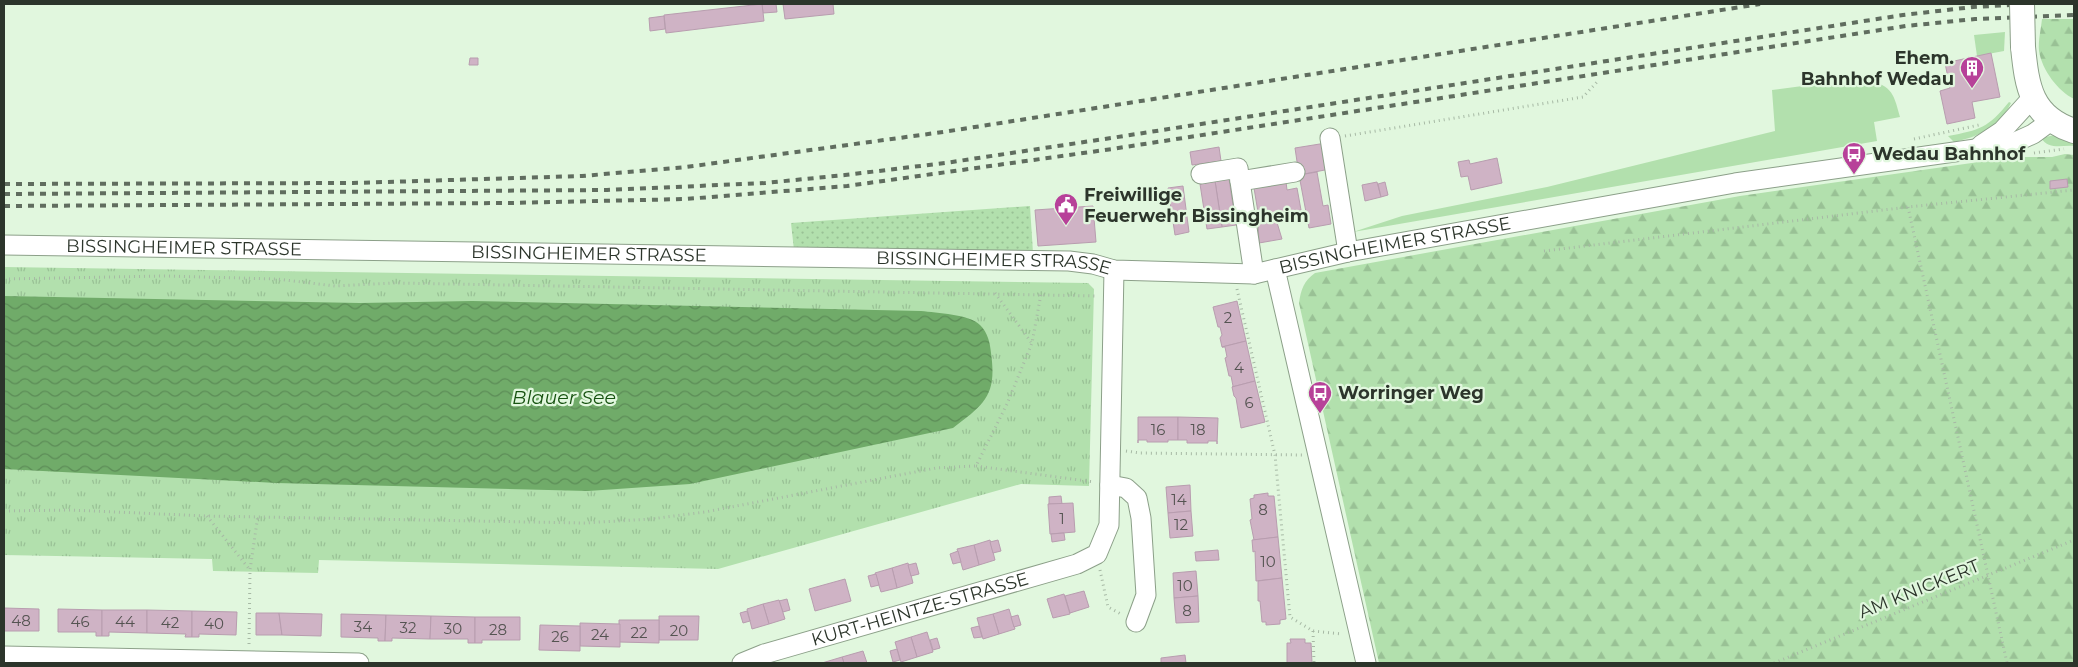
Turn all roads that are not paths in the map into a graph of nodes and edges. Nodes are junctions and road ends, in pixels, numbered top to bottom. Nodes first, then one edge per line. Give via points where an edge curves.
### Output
1 (2022, 4) edge
2 (2032, 98) junction
3 (2052, 120) junction
4 (1330, 138) road end
5 (2069, 140) edge
6 (1973, 150) junction
7 (1295, 172) dead end
8 (1201, 174) dead end
9 (1240, 181) junction
10 (4, 245) edge
11 (1348, 252) junction
12 (1276, 269) junction
13 (1114, 270) junction
14 (1254, 274) junction
15 (1110, 485) junction
16 (1136, 622) road end
17 (4, 656) edge
18 (765, 659) edge
19 (359, 663) edge
20 (742, 663) edge
21 (1366, 663) edge

1 - 2 main road, bridge via 2022,47
2 - 3 main road
2 - 6 street, BISSINGHEIMER STRASSE via 2002,131
3 - 5 main road
3 - 6 street, BISSINGHEIMER STRASSE via 2011,144
4 - 11 street
6 - 11 street, BISSINGHEIMER STRASSE via 1735,183
7 - 9 street
8 - 9 street via 1238,168
9 - 14 street
10 - 13 street, BISSINGHEIMER STRASSE via 1069,261
11 - 12 street, BISSINGHEIMER STRASSE
12 - 14 street, BISSINGHEIMER STRASSE
12 - 21 street
13 - 14 street, BISSINGHEIMER STRASSE
13 - 15 street
15 - 16 street via 1126,488 1137,498 1141,518 1146,595
15 - 18 street, KURT-HEINTZE-STRASSE via 1109,525 1096,554 1077,564
17 - 19 street
18 - 20 street, KURT-HEINTZE-STRASSE

